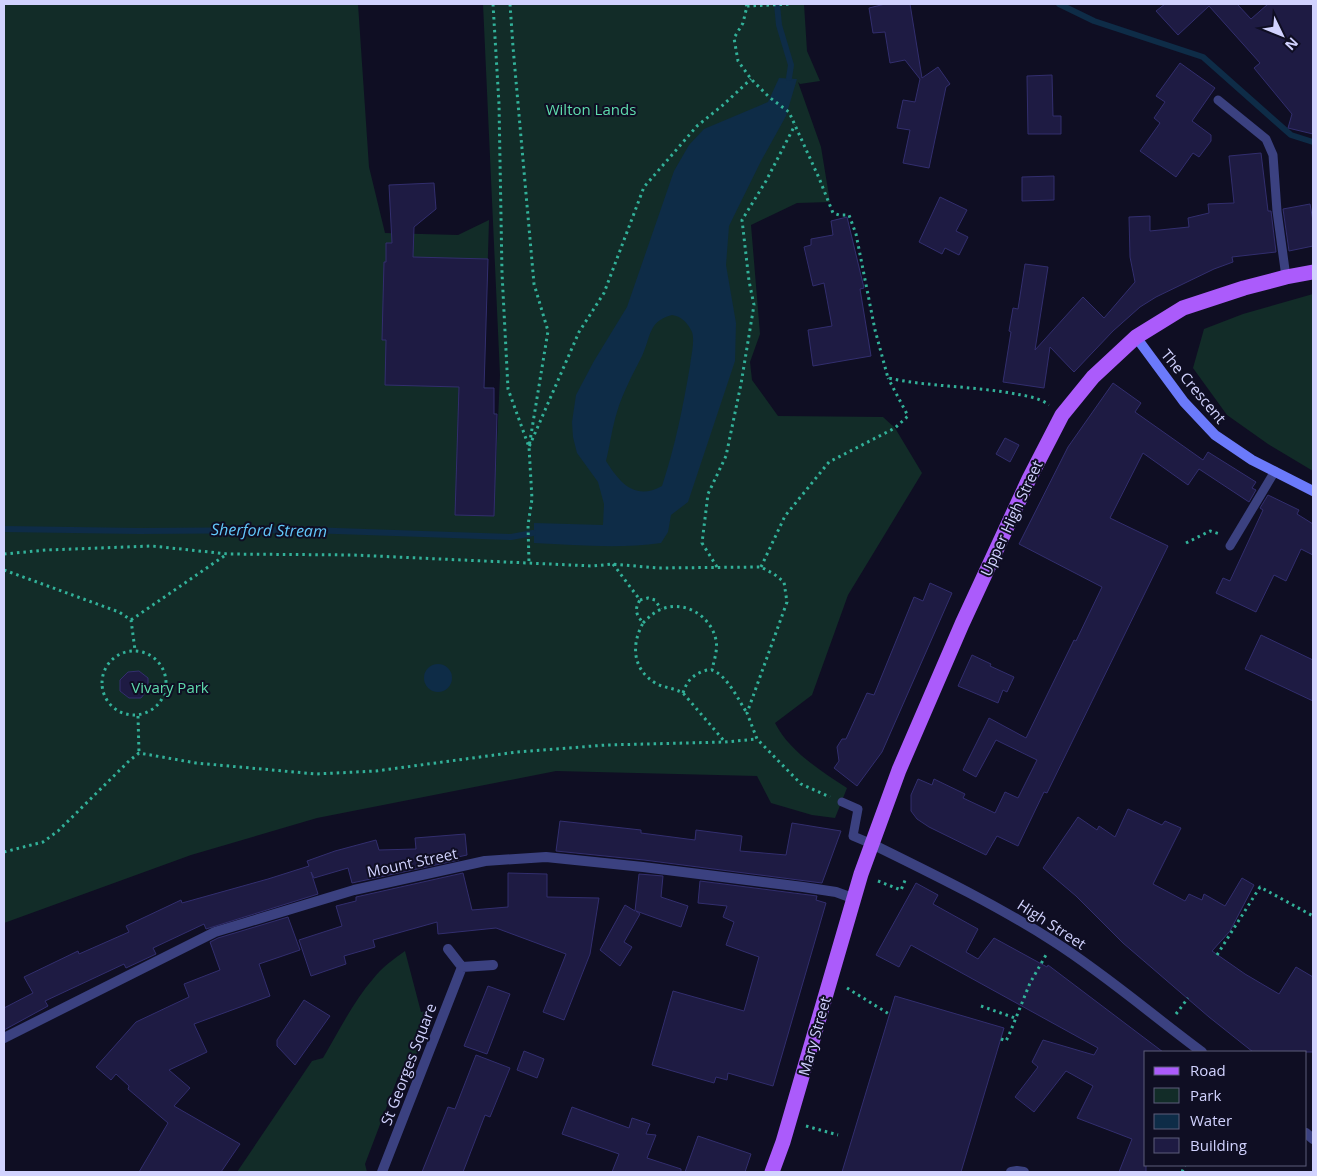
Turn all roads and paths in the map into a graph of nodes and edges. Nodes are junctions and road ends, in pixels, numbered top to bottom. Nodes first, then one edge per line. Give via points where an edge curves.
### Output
1 (493, 4) edge
2 (510, 4) edge
3 (792, 4) edge
4 (747, 5) edge
5 (751, 79) junction
6 (1218, 100) dead end
7 (796, 124) junction
8 (1313, 272) edge
9 (1286, 277) junction
10 (1136, 337) junction
11 (888, 378) junction
12 (1062, 415) junction
13 (529, 447) junction
14 (1275, 471) junction
15 (1313, 491) edge
16 (1186, 542) dead end
17 (1232, 543) joint
18 (4, 554) edge
19 (228, 554) junction
20 (529, 563) junction
21 (612, 564) junction
22 (718, 567) junction
23 (761, 567) junction
24 (4, 570) edge
25 (640, 600) junction
26 (661, 609) junction
27 (131, 620) junction
28 (643, 623) junction
29 (134, 650) junction
30 (712, 670) junction
31 (683, 693) junction
32 (747, 713) junction
33 (138, 716) junction
34 (757, 739) junction
35 (725, 742) junction
36 (139, 753) junction
37 (842, 802) joint
38 (872, 844) junction
39 (4, 852) edge
40 (884, 884) dead end
41 (895, 887) dead end
42 (855, 899) junction
43 (1313, 916) edge
44 (1054, 942) junction
45 (448, 949) dead end
46 (1217, 955) dead end
47 (493, 965) dead end
48 (462, 968) junction
49 (831, 978) junction
50 (981, 1006) dead end
51 (889, 1014) dead end
52 (1015, 1018) junction
53 (4, 1038) edge
54 (1001, 1039) dead end
55 (1201, 1051) edge
56 (810, 1127) dead end
57 (838, 1135) dead end
58 (382, 1172) edge
59 (772, 1172) edge
60 (1011, 1172) edge
61 (1024, 1172) edge

1 - 13 path via 508,389
2 - 13 path via 534,284 548,331
3 - 4 path
4 - 5 path via 743,23 734,38 738,61
5 - 7 path via 789,112
5 - 13 path via 696,126 644,187 604,293 579,332
6 - 9 lane via 1266,140 1273,155
7 - 11 path via 833,213 849,215 856,234
7 - 22 path via 742,220 754,305 726,456 708,494 702,543
8 - 9 main road, Upper High Street
9 - 10 main road, Upper High Street via 1183,308
10 - 12 main road, Upper High Street via 1094,377
10 - 14 street, The Crescent via 1184,402 1216,434 1252,460
11 - 12 path via 1025,396 1046,403
11 - 23 path via 908,416 895,428 829,462 784,516
12 - 38 main road, Upper High Street via 1029,478 962,624 899,770
13 - 20 path via 532,499 528,525
14 - 15 street, The Crescent
14 - 17 lane
16 - 17 path via 1210,531
18 - 19 path via 152,546
19 - 20 path via 353,555
19 - 27 path
20 - 21 path
21 - 22 path via 658,568
21 - 25 path
22 - 23 path
23 - 32 path via 784,582 787,602
24 - 27 path via 119,612
25 - 26 path via 655,600
25 - 28 path via 636,614
26 - 28 path
26 - 30 path via 682,607 698,613 707,621 714,631 717,647
27 - 29 path
28 - 31 path via 635,643 641,669 658,684
29 - 33 path via 157,660 167,681 159,704
29 - 33 path via 110,661 102,675 101,686 109,705 128,716
30 - 31 path via 703,670 693,676
30 - 32 path via 727,681
31 - 35 path
32 - 34 path
33 - 36 path
34 - 35 path
34 - 37 path via 802,784
35 - 36 path via 606,745 517,752 376,771 316,774
36 - 39 path via 43,842
37 - 38 lane via 858,809 853,836
38 - 42 main road, Upper High Street
38 - 44 street, High Street via 1006,912
40 - 41 path
42 - 49 main road, Mary Street
42 - 53 street, Mount Street via 836,892 643,866 546,857 485,862 354,890 215,932
43 - 46 path via 1260,887
44 - 52 path
44 - 55 street, High Street via 1096,970
45 - 48 street
47 - 48 street
48 - 58 street, St Georges Square
49 - 51 path
49 - 59 main road, Mary Street
50 - 52 path
52 - 54 path via 1006,1040
56 - 57 path
60 - 61 street

